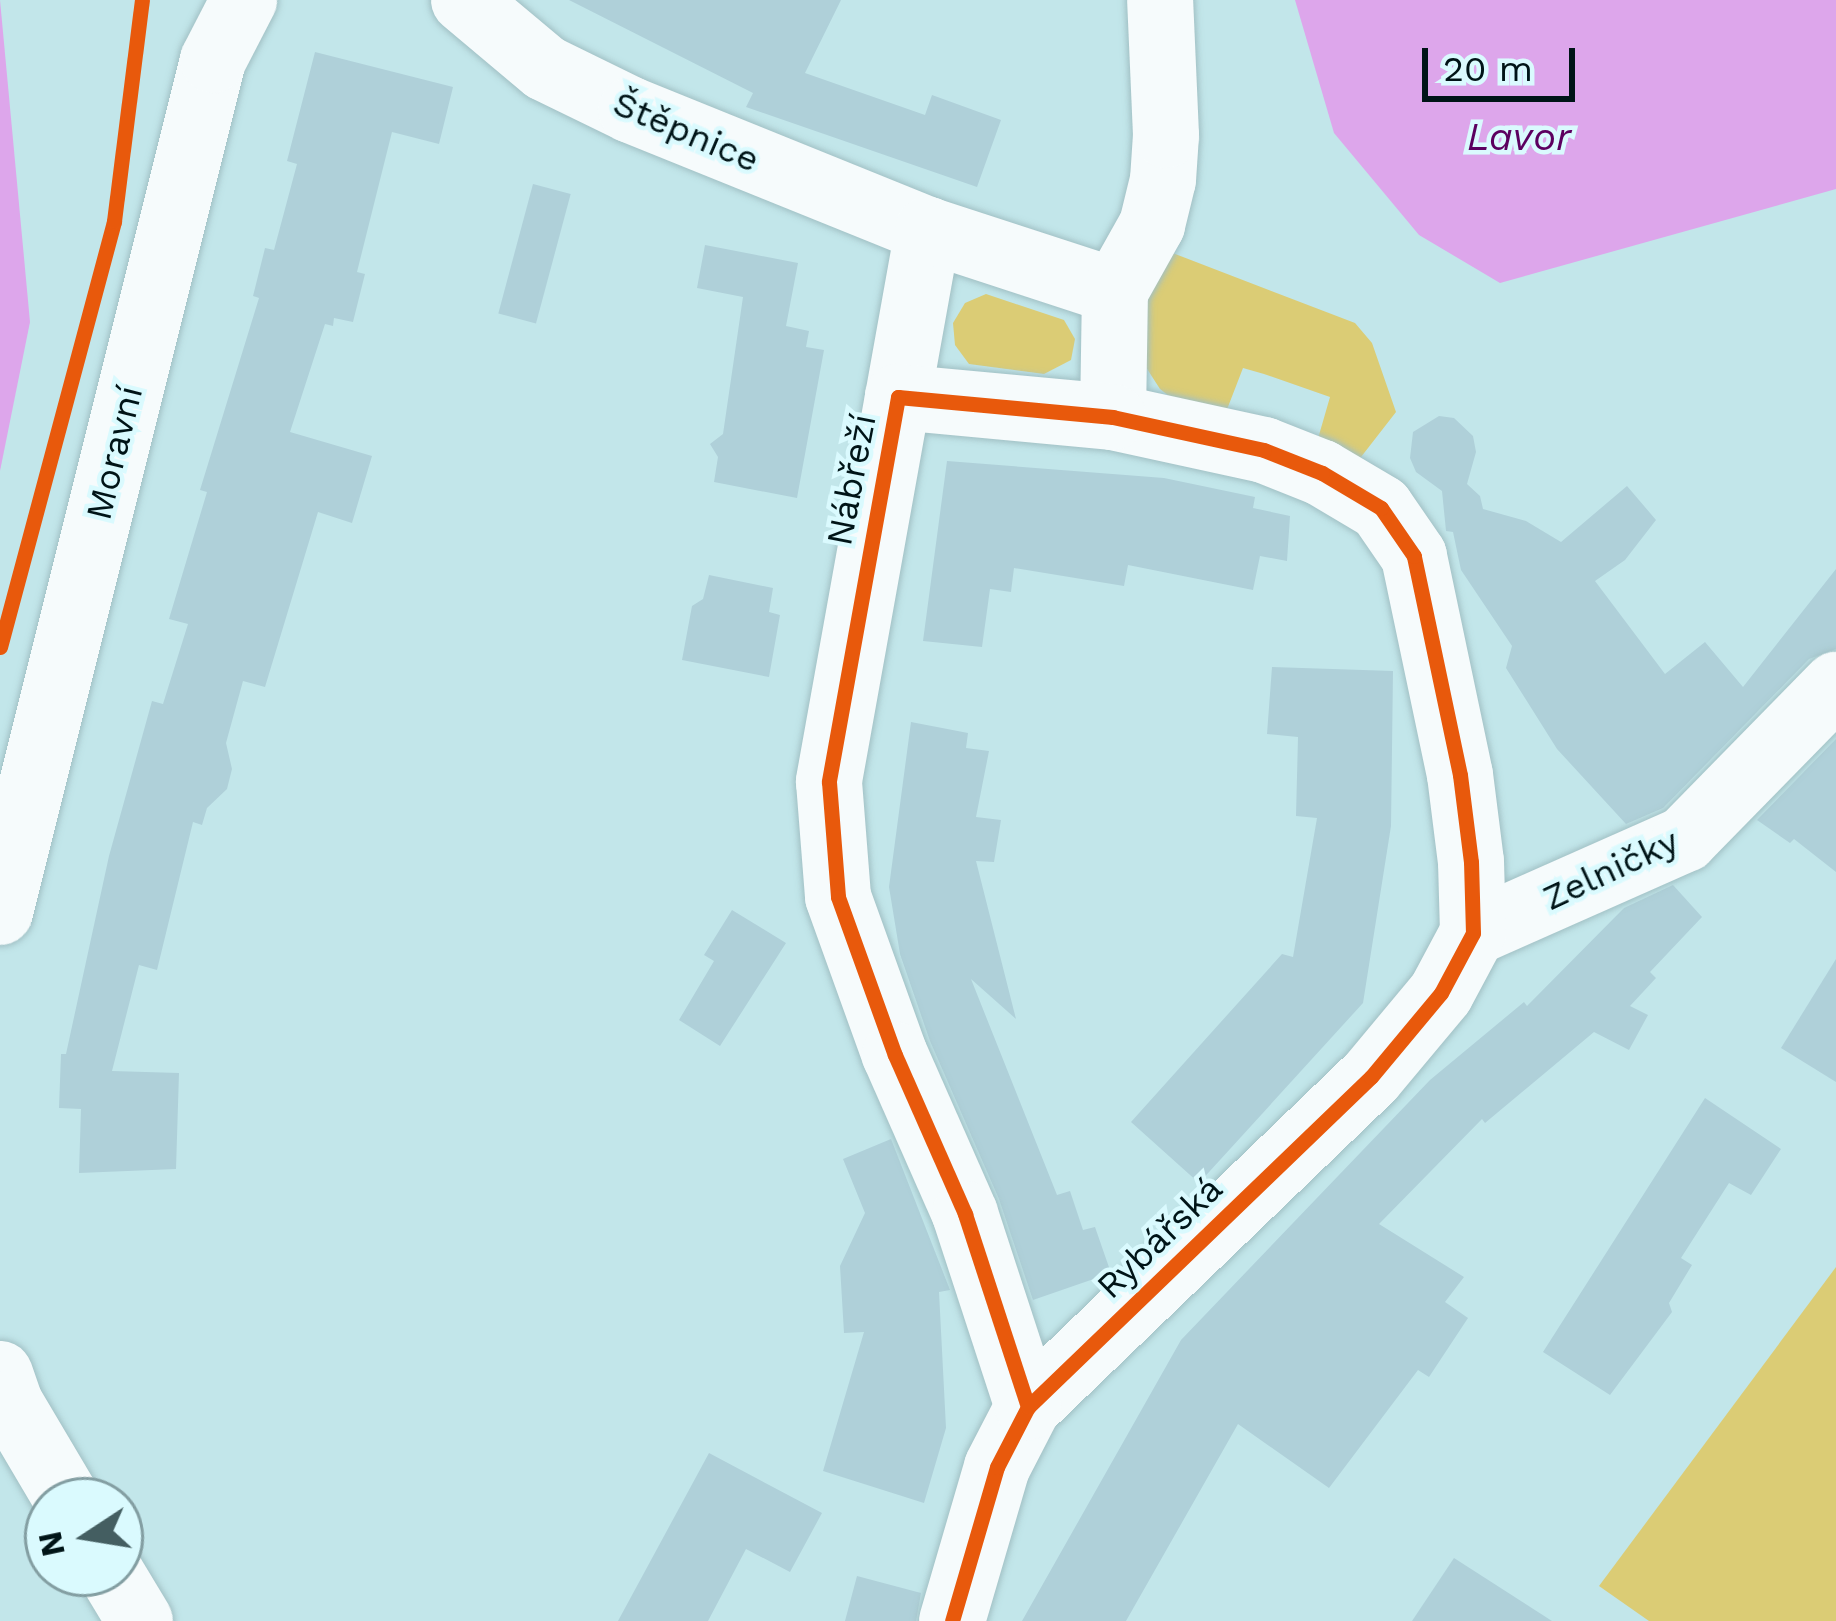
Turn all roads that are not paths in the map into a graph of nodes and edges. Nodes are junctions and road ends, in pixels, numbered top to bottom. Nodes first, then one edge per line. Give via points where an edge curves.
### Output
1 (244, 0) edge
2 (464, 0) edge
3 (1160, 0) edge
4 (928, 230) junction
5 (1115, 291) junction
6 (898, 397) junction
7 (1114, 417) junction
8 (1836, 685) edge
9 (0, 912) edge
10 (1473, 933) junction
11 (0, 1374) edge
12 (1028, 1407) junction
13 (54, 1477) edge
14 (952, 1621) edge

1 - 9 street, Moravní via 213,60
2 - 4 street, Štěpnice via 545,68
3 - 5 street via 1163,180 1152,225
4 - 5 street
4 - 6 street, Nábřeží
5 - 7 street
6 - 7 street, Nábřeží
6 - 12 street, Nábřeží via 830,782 838,898 965,1214
7 - 10 street, Nábřeží via 1264,450 1381,508 1414,556 1460,775
8 - 10 street, Zelničky via 1685,839
10 - 12 street, Rybářská via 1441,993 1371,1077
11 - 13 street
12 - 14 street, Rybářská via 997,1467

